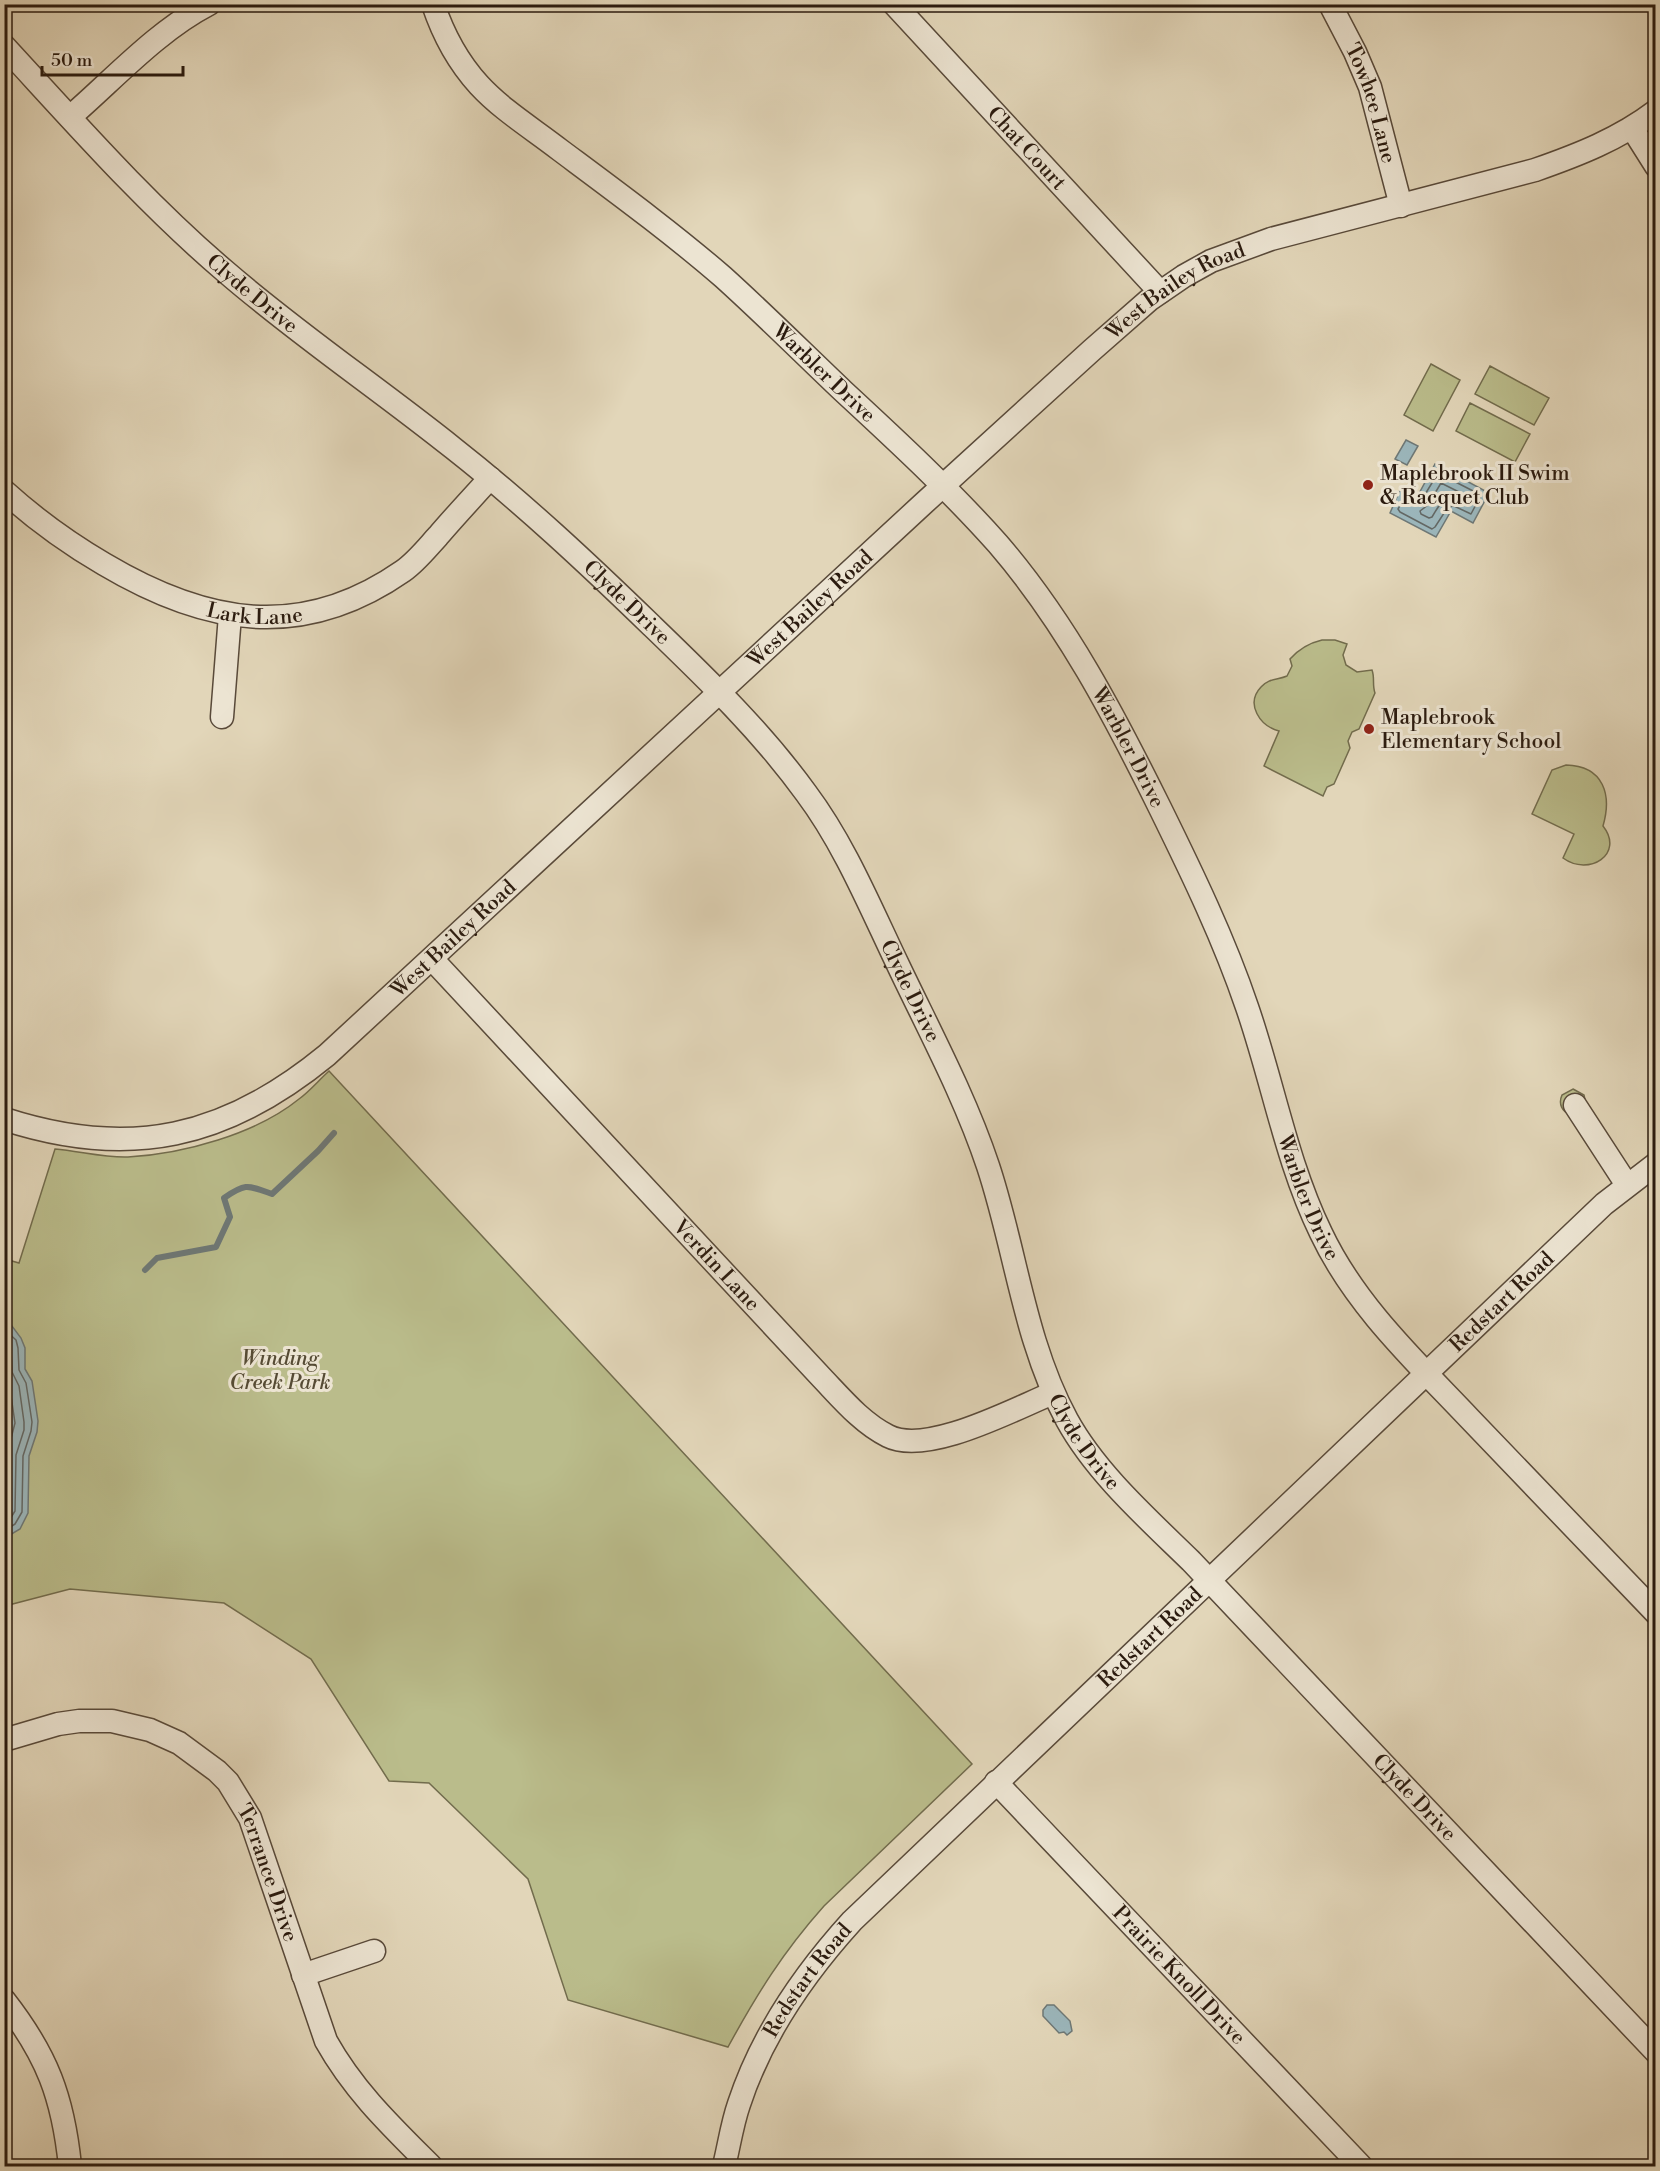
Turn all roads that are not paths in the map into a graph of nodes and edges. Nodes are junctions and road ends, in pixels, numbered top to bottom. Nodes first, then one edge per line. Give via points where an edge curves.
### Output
1 (209, 4) edge
2 (434, 4) edge
3 (894, 4) edge
4 (1330, 4) edge
5 (4, 46) edge
6 (1656, 111) edge
7 (70, 117) junction
8 (1632, 128) junction
9 (1656, 166) edge
10 (1401, 206) junction
11 (1160, 292) junction
12 (490, 478) junction
13 (943, 487) junction
14 (4, 491) edge
15 (230, 615) junction
16 (721, 692) junction
17 (222, 717) dead end
18 (432, 959) junction
19 (1575, 1105) dead end
20 (4, 1119) edge
21 (1656, 1164) edge
22 (1627, 1185) junction
23 (1425, 1372) junction
24 (1053, 1393) junction
25 (1208, 1580) junction
26 (1656, 1612) edge
27 (4, 1740) edge
28 (996, 1782) junction
29 (374, 1951) dead end
30 (303, 1974) junction
31 (4, 2000) edge
32 (1656, 2052) edge
33 (70, 2166) edge
34 (431, 2166) edge
35 (724, 2166) edge
36 (1361, 2166) edge

1 - 7 street via 152,44
2 - 13 street, Warbler Drive via 447,39 479,85 726,280
3 - 11 street, Chat Court
4 - 10 street, Towhee Lane via 1370,87
5 - 7 street, Clyde Drive
6 - 8 street, West Bailey Road
7 - 12 street, Clyde Drive via 168,219 228,274
8 - 9 street
8 - 10 street, West Bailey Road via 1535,170
10 - 11 street, West Bailey Road via 1271,239 1211,261
11 - 13 street, West Bailey Road
12 - 15 street, Lark Lane via 414,562 365,594 306,614 261,618
12 - 16 street, Clyde Drive via 544,523
13 - 16 street, West Bailey Road
13 - 23 street, Warbler Drive via 1018,569 1076,650 1117,720 1241,988 1293,1165 1321,1233 1357,1293
14 - 15 street, Lark Lane via 48,527 118,573 164,595
15 - 17 street
16 - 18 street, West Bailey Road
16 - 24 street, Clyde Drive via 811,798 860,886 951,1076 988,1165 1040,1360
18 - 20 street, West Bailey Road via 299,1077 260,1102 214,1123 160,1137 112,1140 83,1138
18 - 24 street, Verdin Lane via 814,1370 876,1429 900,1441 939,1438
19 - 22 street
21 - 22 street, Redstart Road
22 - 23 street, Redstart Road
23 - 25 street, Redstart Road
23 - 26 street, Warbler Drive
24 - 25 street, Clyde Drive via 1070,1426 1122,1493
25 - 28 street, Redstart Road
25 - 32 street, Clyde Drive
27 - 30 street, Terrance Drive via 58,1724 112,1721 150,1730 196,1753 228,1782 245,1808
28 - 35 street, Redstart Road via 852,1921 800,1984 767,2038 744,2088
28 - 36 street, Prairie Knoll Drive
29 - 30 street
30 - 34 street, Terrance Drive via 326,2041 340,2065 359,2092
31 - 33 street via 39,2050 50,2074 62,2111

